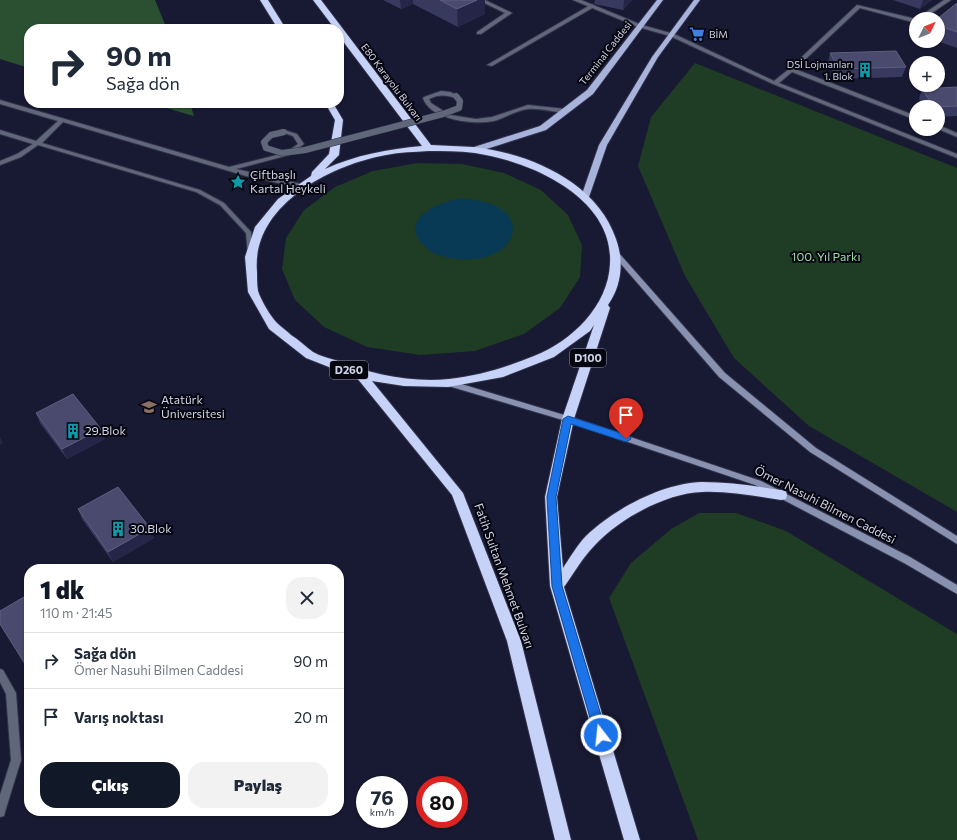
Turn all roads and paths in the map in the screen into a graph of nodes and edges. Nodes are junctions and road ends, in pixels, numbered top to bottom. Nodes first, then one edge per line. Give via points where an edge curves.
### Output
1 (264, 0) edge
2 (317, 0) edge
3 (482, 0) edge
4 (576, 0) edge
5 (660, 0) edge
6 (697, 0) edge
7 (948, 0) edge
8 (592, 6) junction
9 (930, 12) edge
10 (909, 19) edge
11 (279, 24) edge
12 (335, 24) edge
13 (640, 26) junction
14 (479, 33) dead end
15 (672, 35) junction
16 (344, 36) edge
17 (490, 65) dead end
18 (792, 70) junction
19 (775, 83) junction
20 (0, 102) edge
21 (332, 108) edge
22 (565, 111) junction
23 (909, 115) edge
24 (62, 120) junction
25 (945, 130) edge
26 (0, 132) edge
27 (957, 135) edge
28 (38, 143) junction
29 (428, 148) junction
30 (474, 150) junction
31 (957, 156) edge
32 (0, 163) edge
33 (230, 169) junction
34 (310, 180) junction
35 (301, 186) junction
36 (585, 197) junction
37 (616, 254) junction
38 (250, 256) junction
39 (608, 297) junction
40 (361, 375) junction
41 (448, 383) junction
42 (568, 419) junction
43 (781, 494) junction
44 (957, 540) edge
45 (557, 586) junction
46 (957, 590) edge
47 (0, 673) edge
48 (0, 812) edge
49 (564, 840) edge
50 (632, 840) edge

1 - 11 highway
2 - 12 highway, E80 Karayolu Bulvarı
3 - 14 street via 509,13
4 - 8 street
5 - 13 main road, Terminal Caddesi
6 - 15 main road
7 - 9 street
8 - 13 street
8 - 17 street
10 - 18 street via 859,6
13 - 15 street
13 - 22 main road, Terminal Caddesi via 590,92
15 - 19 street
15 - 36 main road via 655,57 603,145
16 - 29 highway, E80 Karayolu Bulvarı
18 - 19 street
18 - 23 street
19 - 31 street
20 - 24 street
21 - 34 highway, D260 via 339,120 334,155
22 - 30 main road, Terminal Caddesi via 543,128
22 - 33 street, bridge via 528,107 493,119 476,121 444,115 428,104 426,98 435,93 447,92 456,96 460,101 459,108 443,114 311,149 289,153 273,152 266,148 264,142 272,135 284,132 295,135 301,144 287,154
24 - 28 street
24 - 33 street
25 - 27 street
26 - 28 street
28 - 32 street via 19,156
28 - 38 street via 198,191 222,204 249,233
29 - 30 highway, D260
29 - 34 highway, D260 via 386,152 346,163
30 - 36 highway, D260 via 523,162 554,175
33 - 35 street
34 - 35 highway, D260
35 - 38 highway, D260 via 281,201 260,227
36 - 37 highway, D260 via 606,224
37 - 39 highway, D260 via 615,276
37 - 44 main road via 722,375 813,450
38 - 40 highway, D260 via 253,292 273,326 310,355
39 - 41 highway, D260 via 586,328 550,354 503,373
39 - 42 highway, D100
40 - 41 highway, D260 via 404,382
40 - 49 highway, Fatih Sultan Mehmet Bulvarı / D260 via 457,493 514,641
41 - 42 main road, Ömer Nasuhi Bilmen Caddesi
42 - 43 main road, Ömer Nasuhi Bilmen Caddesi via 758,483
42 - 45 highway via 552,497
43 - 45 highway via 700,487 665,494 618,517 590,540
43 - 46 main road, Ömer Nasuhi Bilmen Caddesi via 907,560
45 - 50 highway
47 - 48 street via 11,693 16,760

